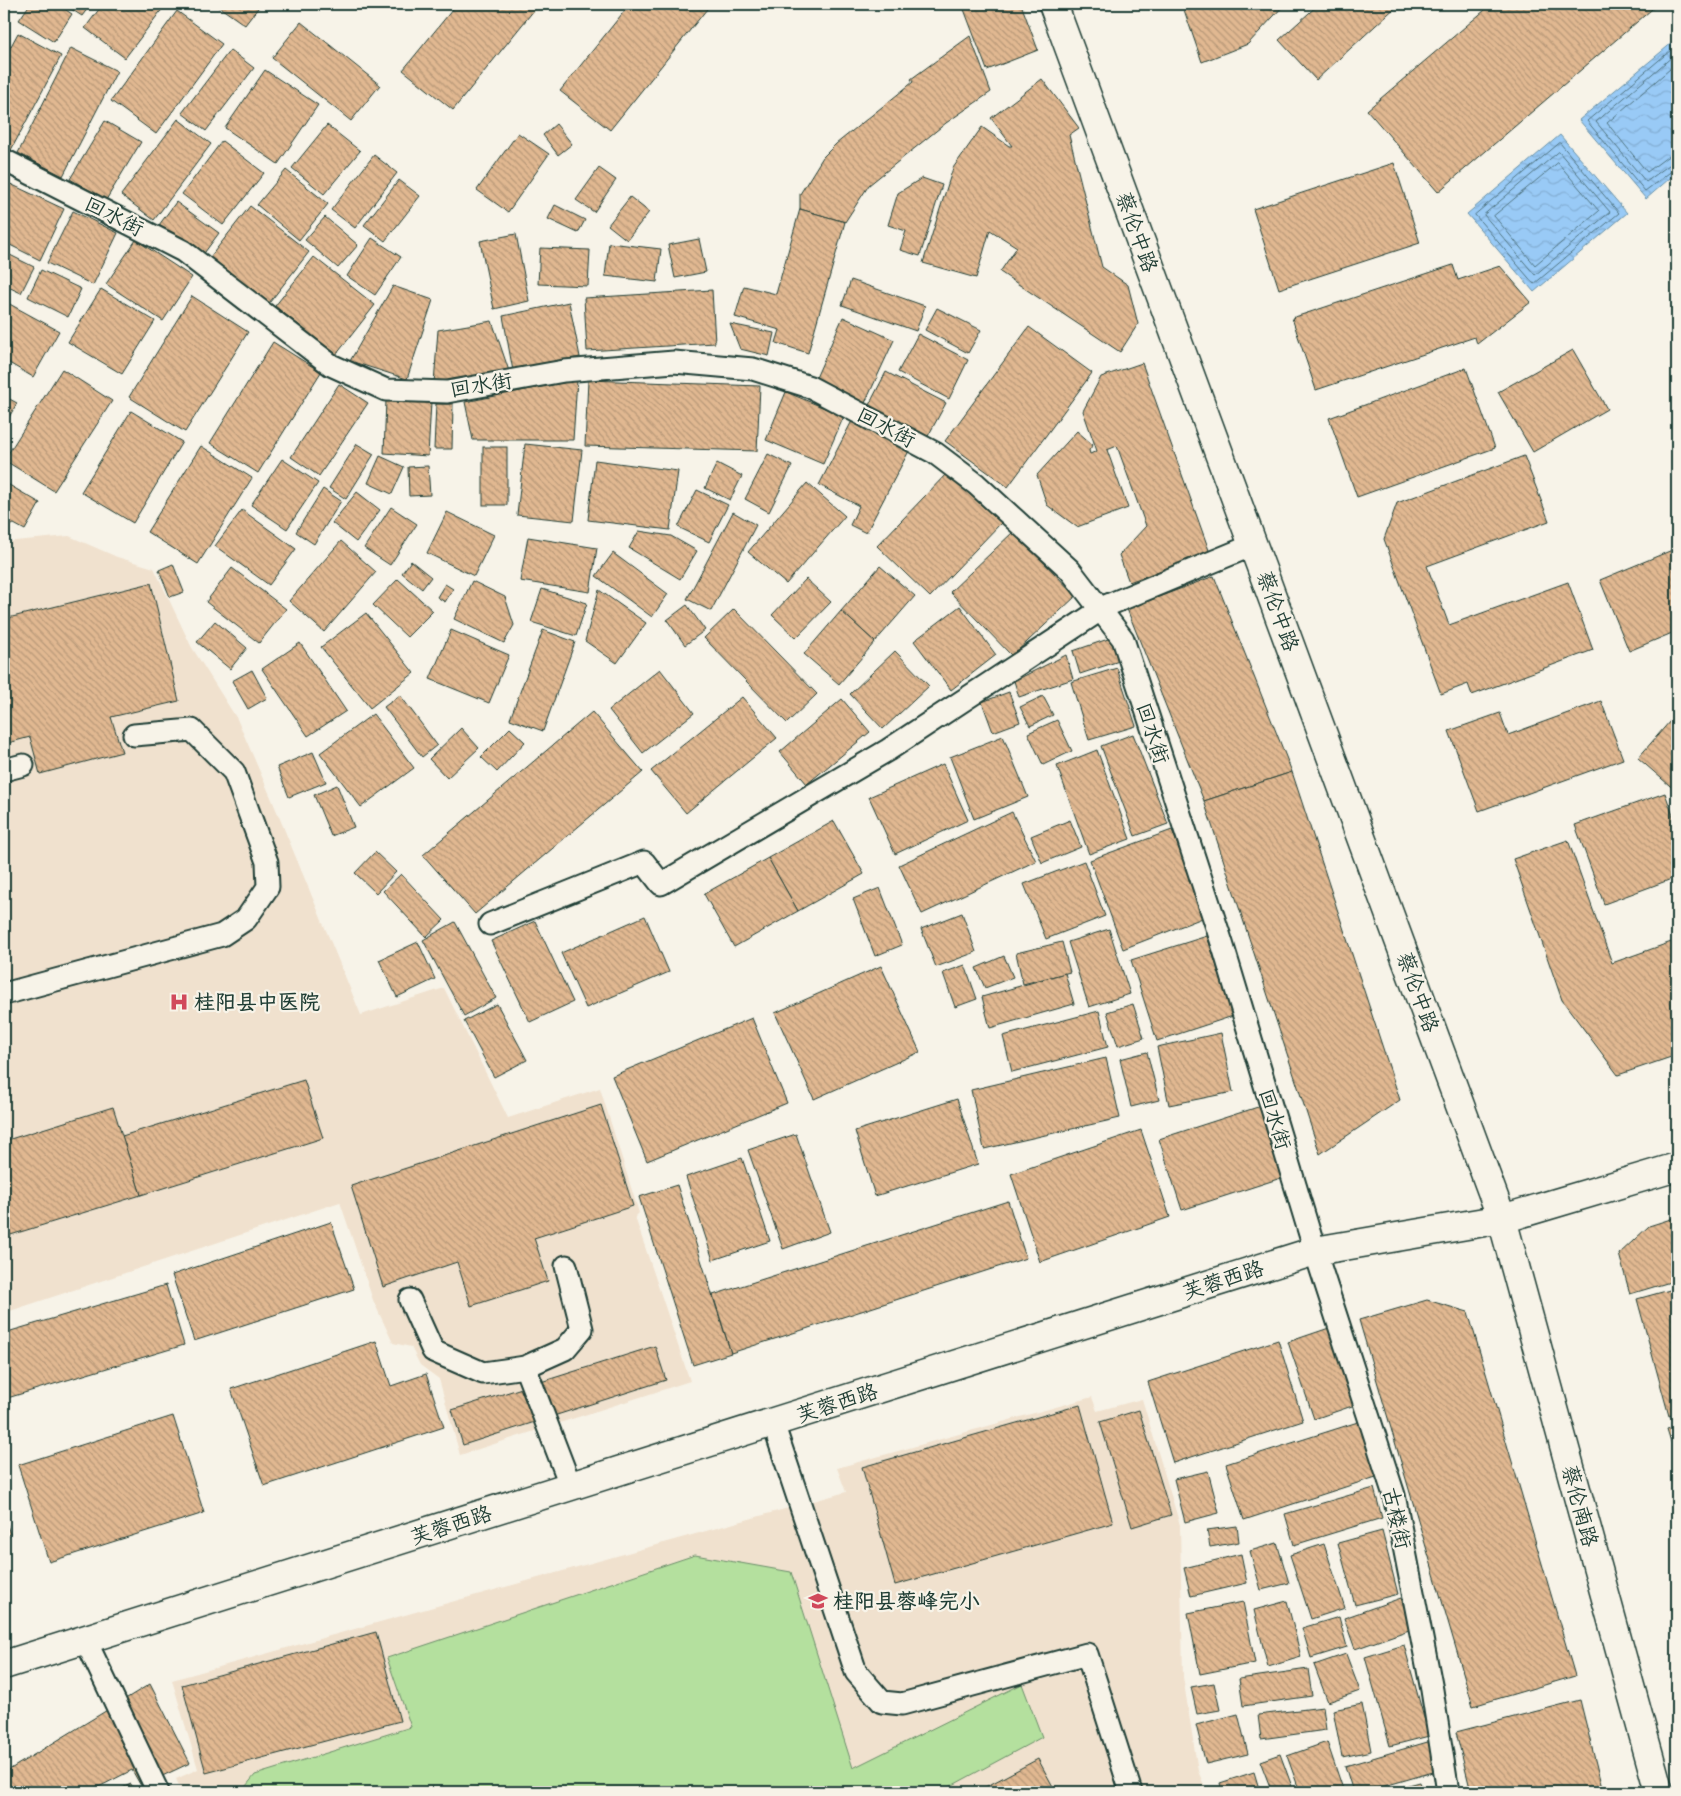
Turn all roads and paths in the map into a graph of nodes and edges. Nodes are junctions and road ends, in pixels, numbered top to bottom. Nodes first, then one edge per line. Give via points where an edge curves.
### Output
1 (1053, 4) edge
2 (4, 160) edge
3 (1253, 545) junction
4 (134, 735) dead end
5 (490, 924) dead end
6 (4, 994) edge
7 (1677, 1167) edge
8 (1502, 1219) junction
9 (1315, 1251) junction
10 (566, 1266) dead end
11 (410, 1300) dead end
12 (525, 1367) junction
13 (773, 1423) junction
14 (571, 1487) junction
15 (86, 1641) junction
16 (4, 1665) edge
17 (158, 1792) edge
18 (1131, 1792) edge
19 (1448, 1792) edge
20 (1659, 1792) edge

1 - 3 main road, 蔡伦中路
2 - 9 lane, 回水街 via 183,251 331,365 386,390 446,392 564,371 674,362 753,369 810,387 936,453 976,484 1070,570 1123,639 1222,943
3 - 5 lane via 1108,605 888,750 661,884 644,862
3 - 8 main road, 蔡伦中路
4 - 6 lane via 192,730 234,772 267,862 268,887 246,919 222,935
7 - 8 main road, 芙蓉西路
8 - 9 main road, 芙蓉西路
8 - 20 main road, 蔡伦南路
9 - 13 main road, 芙蓉西路
9 - 19 lane, 古楼街 via 1394,1495 1432,1690
10 - 12 lane via 582,1329 565,1349
11 - 12 lane via 433,1351 484,1373
12 - 14 lane
13 - 14 main road, 芙蓉西路
13 - 18 lane via 856,1672 882,1702 902,1704 1087,1654
14 - 15 main road, 芙蓉西路
15 - 16 main road, 芙蓉西路
15 - 17 lane

